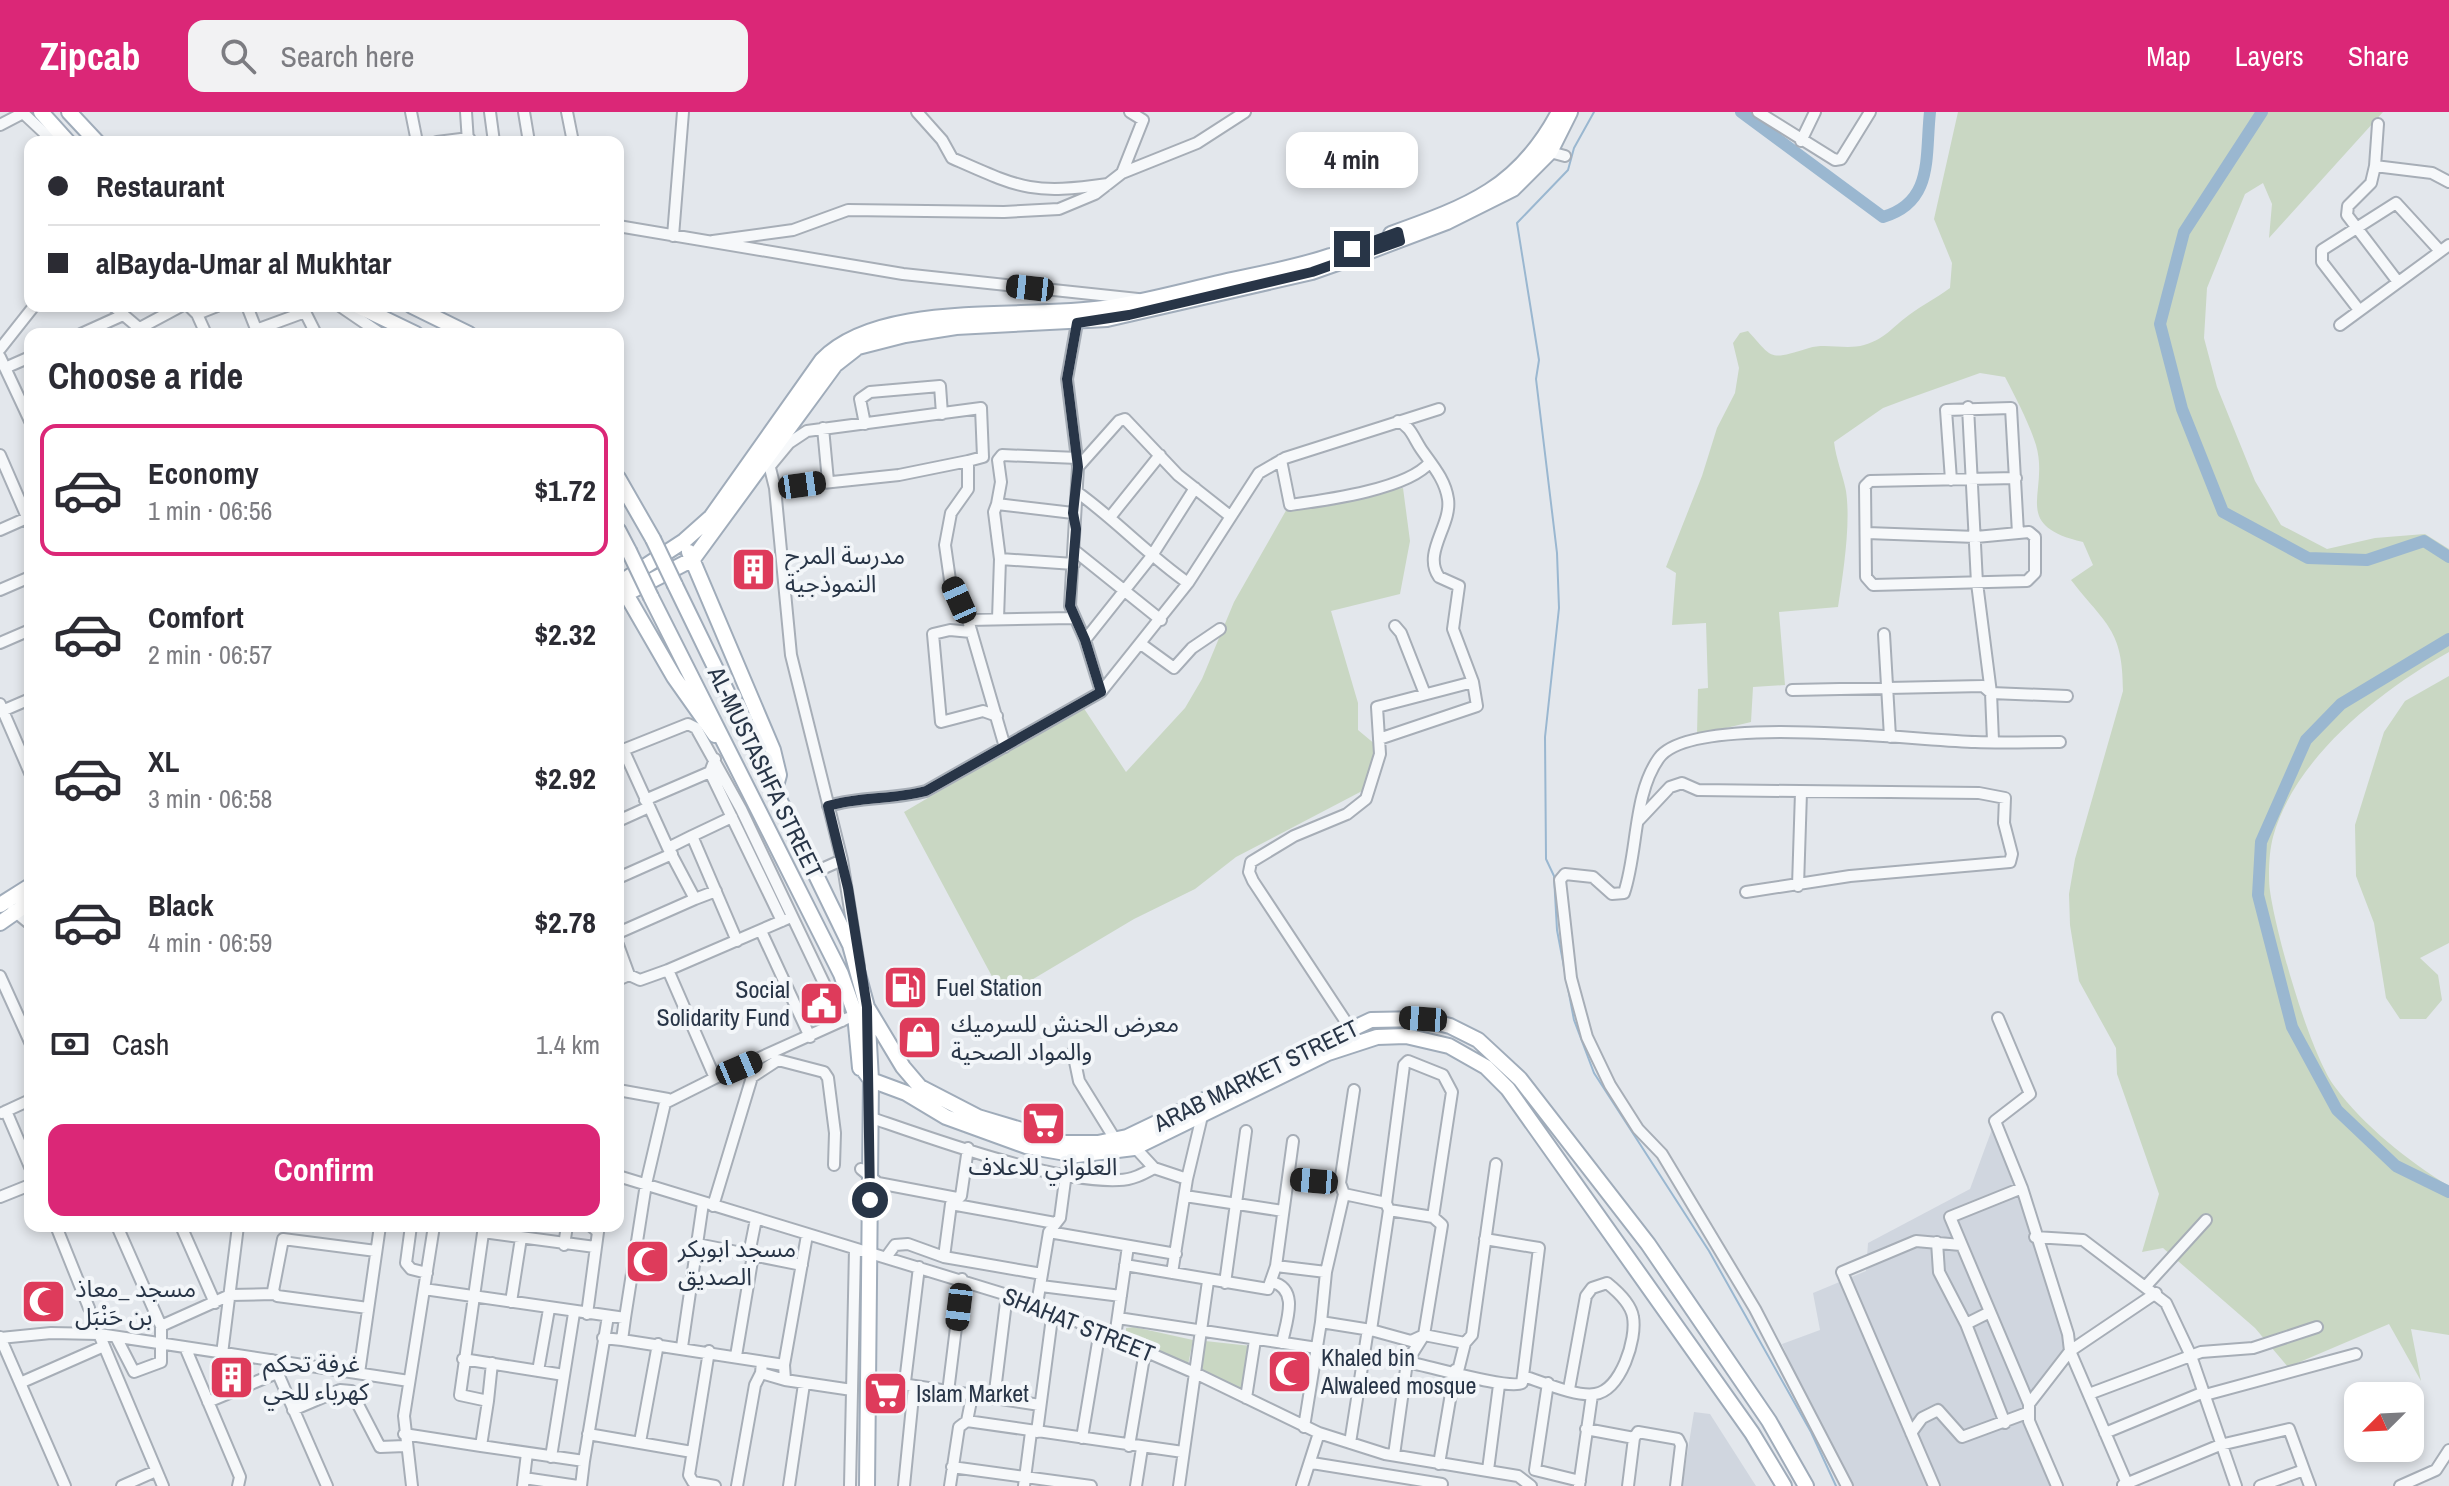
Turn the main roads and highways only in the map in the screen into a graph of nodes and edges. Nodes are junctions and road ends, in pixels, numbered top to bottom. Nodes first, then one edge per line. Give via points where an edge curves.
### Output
1 (41, 112) edge
2 (69, 112) edge
3 (1559, 112) edge
4 (1570, 112) edge
5 (63, 136) edge
6 (91, 136) edge
7 (1399, 236) junction
8 (1301, 270) junction
9 (370, 312) edge
10 (424, 312) edge
11 (404, 328) edge
12 (457, 328) edge
13 (765, 459) junction
14 (624, 488) edge
15 (624, 541) edge
16 (684, 541) junction
17 (693, 559) junction
18 (624, 585) edge
19 (624, 586) edge
20 (624, 594) edge
21 (734, 758) junction
22 (775, 789) junction
23 (798, 837) junction
24 (778, 848) junction
25 (24, 891) edge
26 (5, 905) edge
27 (0, 923) edge
28 (855, 1014) junction
29 (860, 1065) junction
30 (871, 1080) junction
31 (1125, 1144) junction
32 (865, 1171) junction
33 (863, 1251) junction
34 (860, 1486) edge
35 (867, 1486) edge
36 (1784, 1486) edge
37 (1806, 1486) edge

1 - 5 main road
2 - 6 main road
3 - 7 main road via 1541,146 1511,178
4 - 7 main road via 1550,152 1513,189
7 - 8 main road
8 - 13 main road via 1129,315 1077,323 942,329 858,347 835,365
8 - 13 main road via 1065,313 921,319 860,333 822,360
9 - 11 main road
10 - 12 main road
13 - 16 main road
13 - 17 main road
14 - 22 main road, AL-MUSTASHFA STREET, bridge
15 - 21 main road, AL-MUSTASHFA STREET, bridge
16 - 17 main road
16 - 18 main road
17 - 19 main road
17 - 22 main road via 773,750 779,775
20 - 21 main road via 699,714
21 - 24 main road, AL-MUSTASHFA STREET
22 - 23 main road, AL-MUSTASHFA STREET
23 - 24 main road
23 - 28 main road, AL-MUSTASHFA STREET via 859,970
24 - 28 main road, AL-MUSTASHFA STREET via 841,974
25 - 26 main road
26 - 27 main road
28 - 29 main road, AL-MUSTASHFA STREET
28 - 30 main road, AL-MUSTASHFA STREET
28 - 31 main road, ARAB MARKET STREET via 928,1093 1047,1140
29 - 30 main road
29 - 32 main road, AL-MUSTASHFA STREET
30 - 31 main road via 906,1093 933,1111 1026,1146 1077,1155
30 - 32 main road, AL-MUSTASHFA STREET
31 - 36 main road via 1202,1116 1353,1042 1406,1036 1460,1051 1486,1067 1516,1100
31 - 37 main road, ARAB MARKET STREET via 1371,1020 1423,1019 1466,1033 1500,1057 1648,1244 1776,1432
32 - 33 main road, AL-MUSTASHFA STREET
33 - 34 main road, AL-MUSTASHFA STREET
33 - 35 main road, AL-MUSTASHFA STREET

